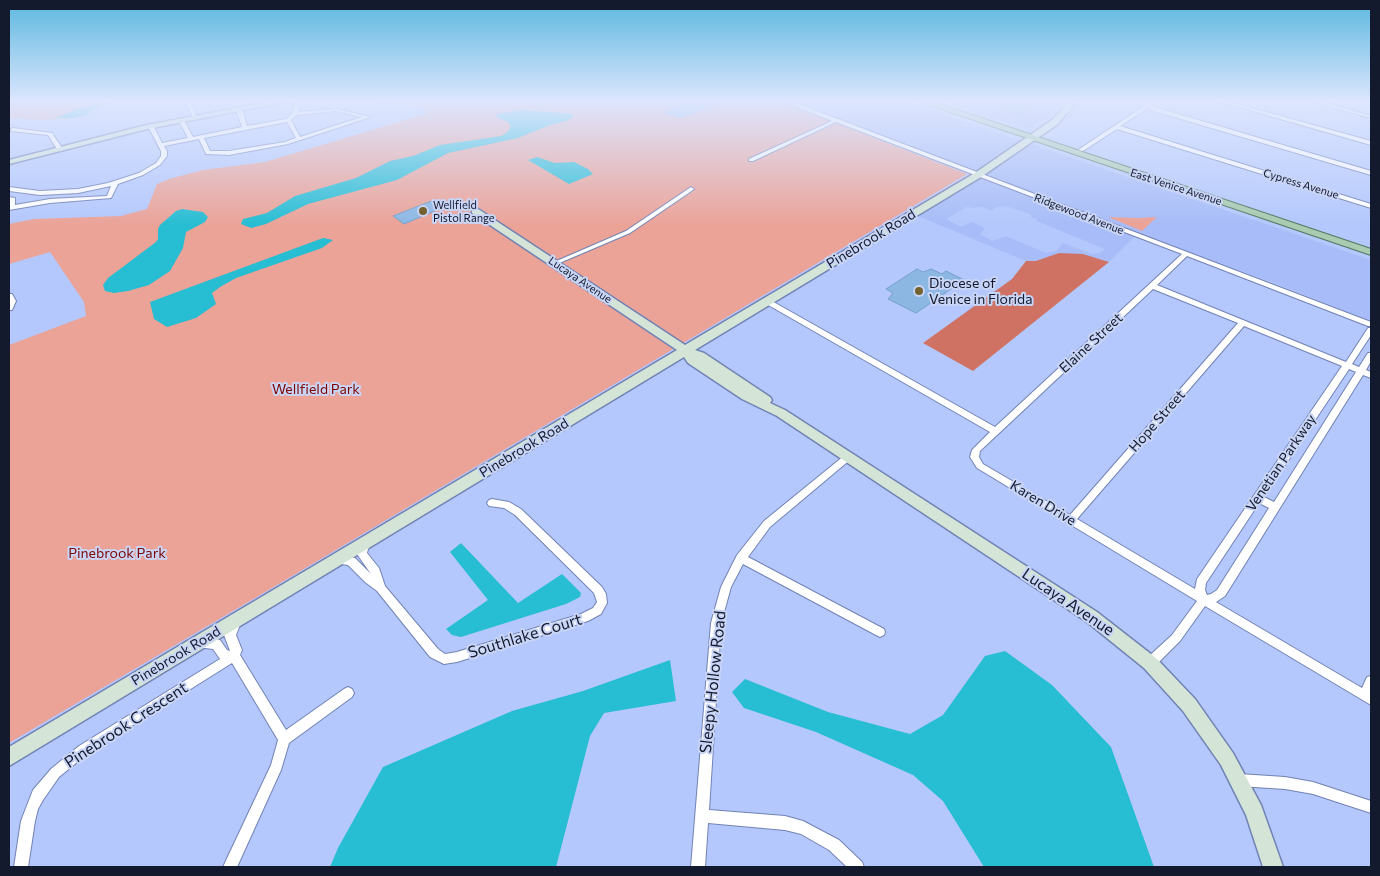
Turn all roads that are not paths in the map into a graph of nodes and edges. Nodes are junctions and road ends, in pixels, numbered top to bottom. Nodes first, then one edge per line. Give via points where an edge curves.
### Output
1 (56, 143) edge
2 (80, 143) edge
3 (171, 143) edge
4 (203, 143) edge
5 (283, 143) edge
6 (788, 143) edge
7 (893, 143) edge
8 (1025, 143) edge
9 (1051, 143) edge
10 (1055, 143) edge
11 (1092, 143) edge
12 (1167, 143) edge
13 (1269, 143) edge
14 (160, 145) joint
15 (59, 148) junction
16 (1081, 150) junction
17 (751, 160) dead end
18 (9, 162) edge
19 (1371, 173) edge
20 (978, 175) junction
21 (115, 184) junction
22 (9, 189) edge
23 (691, 189) dead end
24 (24, 192) junction
25 (10, 199) edge
26 (1371, 206) edge
27 (11, 208) edge
28 (475, 211) dead end
29 (1371, 246) edge
30 (1371, 252) edge
31 (1186, 254) junction
32 (555, 263) junction
33 (1153, 286) junction
34 (9, 296) edge
35 (767, 302) junction
36 (9, 308) edge
37 (1242, 323) junction
38 (1371, 324) edge
39 (1371, 330) edge
40 (686, 351) junction
41 (1371, 355) edge
42 (1347, 365) junction
43 (1361, 371) junction
44 (1371, 375) edge
45 (1305, 428) junction
46 (996, 431) junction
47 (1321, 435) junction
48 (848, 457) junction
49 (1258, 498) junction
50 (492, 503) dead end
51 (1276, 507) junction
52 (1071, 520) junction
53 (370, 540) junction
54 (741, 558) junction
55 (336, 560) junction
56 (381, 588) junction
57 (1204, 600) junction
58 (242, 616) junction
59 (880, 632) dead end
60 (194, 646) junction
61 (234, 656) junction
62 (1150, 663) junction
63 (1371, 681) edge
64 (348, 693) dead end
65 (1368, 698) edge
66 (284, 740) junction
67 (9, 757) edge
68 (1239, 780) junction
69 (1371, 807) edge
70 (701, 816) junction
71 (21, 867) edge
72 (230, 867) edge
73 (698, 867) edge
74 (857, 867) edge
75 (1274, 867) edge

1 - 15 street
2 - 15 street
3 - 14 street
4 - 5 street via 207,152 214,155
6 - 17 street
7 - 20 street, Ridgewood Avenue
8 - 20 street, Pinebrook Road
9 - 30 main road, East Venice Avenue
10 - 16 main road, East Venice Avenue
11 - 16 street
12 - 26 street, Cypress Avenue
13 - 19 street
14 - 21 street via 164,156 158,164
15 - 18 street
16 - 29 main road, East Venice Avenue
20 - 31 street, Ridgewood Avenue
20 - 35 street, Pinebrook Road
21 - 24 street via 68,192
21 - 27 street via 109,197 50,201
22 - 24 street
23 - 32 street via 628,232
24 - 25 street
25 - 27 street via 14,201
28 - 32 street, Lucaya Avenue
31 - 33 street, Elaine Street
31 - 38 street, Ridgewood Avenue
32 - 40 street, Lucaya Avenue
33 - 37 street
33 - 46 street, Elaine Street
34 - 36 street via 12,301
35 - 40 street, Pinebrook Road
35 - 46 street
37 - 42 street
37 - 52 street, Hope Street
39 - 42 street, Venetian Parkway
40 - 48 street, Lucaya Avenue via 692,360 746,396 780,413
40 - 53 street, Pinebrook Road
41 - 43 street, Venetian Parkway
42 - 43 street
42 - 45 street, Venetian Parkway
43 - 44 street
43 - 47 street, Venetian Parkway
45 - 47 street
45 - 49 street, Venetian Parkway
46 - 52 street, Karen Drive via 976,450 976,462
47 - 51 street, Venetian Parkway
48 - 54 street, Sleepy Hollow Road via 767,524
48 - 62 street, Lucaya Avenue via 1092,617
49 - 51 street
49 - 57 street, Venetian Parkway via 1202,582 1200,590
50 - 56 street, Southlake Court via 506,505 518,512 598,590 602,603 597,611 584,618 457,657 444,658 434,653
51 - 57 street, Venetian Parkway via 1221,593
52 - 57 street, Karen Drive
53 - 55 street, Pinebrook Road
53 - 56 street, Southlake Court via 362,554
54 - 59 street
54 - 70 street, Sleepy Hollow Road via 726,587 716,623
55 - 56 street, Southlake Court via 352,560
55 - 58 street, Pinebrook Road
57 - 62 street, Venetian Parkway via 1176,638
57 - 65 street, Karen Drive
58 - 60 street, Pinebrook Road
58 - 61 street via 230,632 236,650
60 - 61 street via 213,642 220,646 224,655
60 - 67 street, Pinebrook Road
61 - 66 street
61 - 71 street, Pinebrook Crescent via 83,750 55,772 32,808
62 - 68 street, Lucaya Avenue via 1199,718
63 - 65 street
64 - 66 street
66 - 72 street via 277,766
68 - 69 street via 1313,788
68 - 75 street, Lucaya Avenue
70 - 73 street, Sleepy Hollow Road
70 - 74 street via 785,823 803,828 834,845

